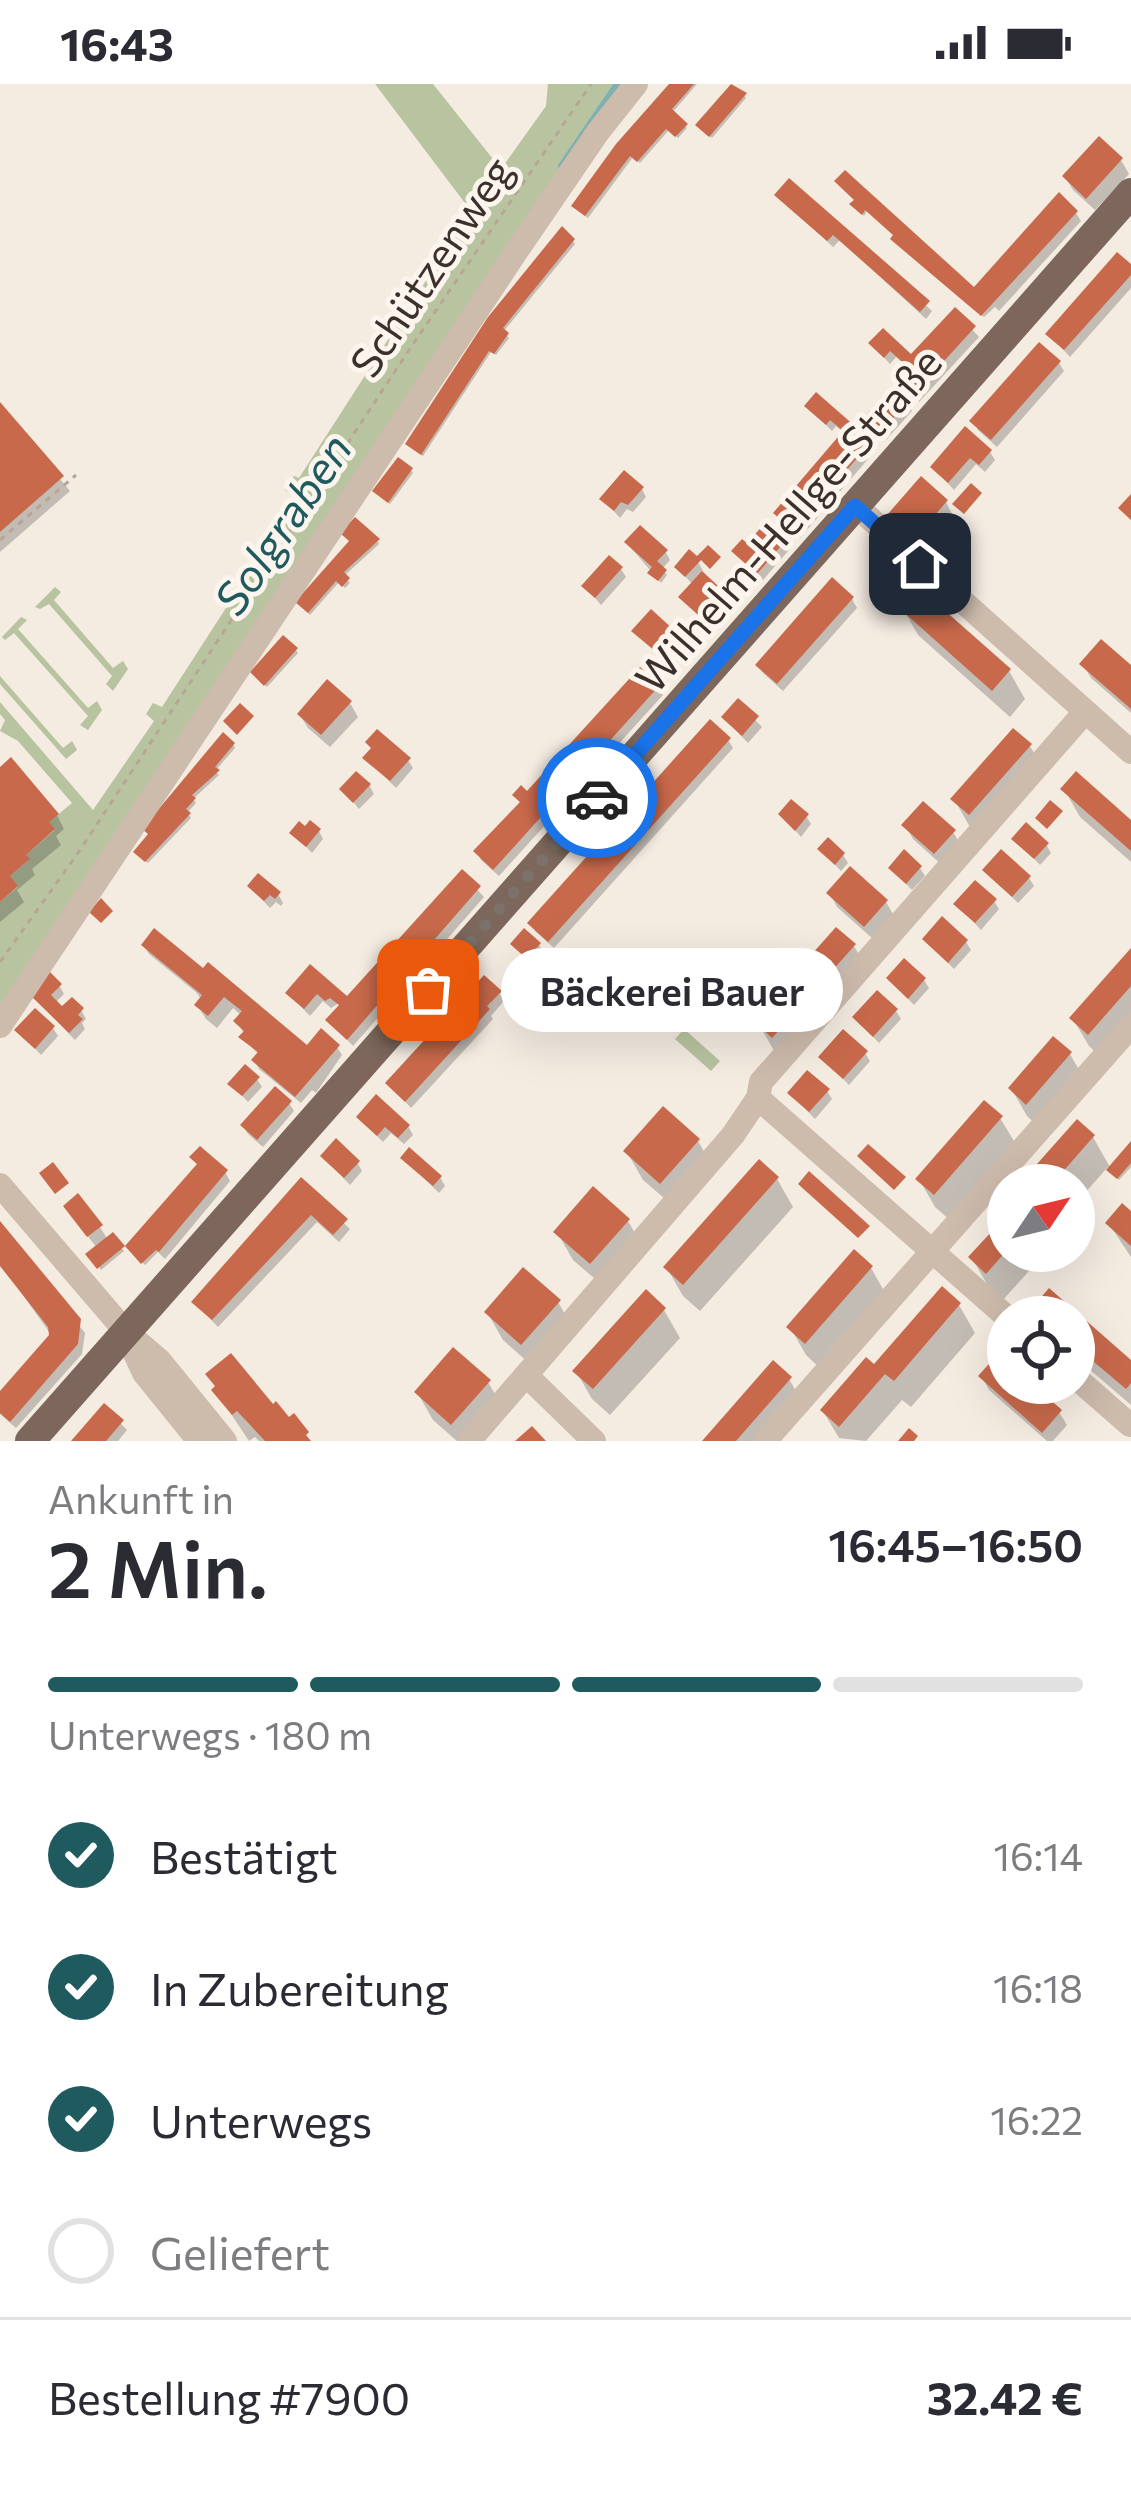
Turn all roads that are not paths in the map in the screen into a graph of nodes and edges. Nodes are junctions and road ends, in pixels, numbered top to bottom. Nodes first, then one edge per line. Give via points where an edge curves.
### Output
1 (636, 84) edge
2 (1131, 193) edge
3 (855, 506) junction
4 (1085, 712) junction
5 (1131, 752) edge
6 (0, 1025) edge
7 (1131, 1026) edge
8 (758, 1098) junction
9 (0, 1185) edge
10 (932, 1251) junction
11 (987, 1299) edge
12 (125, 1331) junction
13 (526, 1375) junction
14 (1095, 1394) edge
15 (1130, 1424) edge
16 (30, 1441) edge
17 (199, 1441) edge
18 (225, 1441) edge
19 (469, 1441) edge
20 (594, 1441) edge
21 (765, 1441) edge
22 (1116, 1441) edge

1 - 6 street
2 - 3 main road, Wilhelm-Hellge-Straße
3 - 4 street
3 - 12 main road, Wilhelm-Hellge-Straße
4 - 5 street
4 - 8 street via 760,1082
7 - 10 street
8 - 10 street
8 - 13 street
9 - 12 street
10 - 11 street
10 - 21 street
12 - 16 main road, Wilhelm-Hellge-Straße
12 - 17 street via 144,1373
12 - 18 street
13 - 19 street
13 - 20 street
14 - 15 street
15 - 22 street

